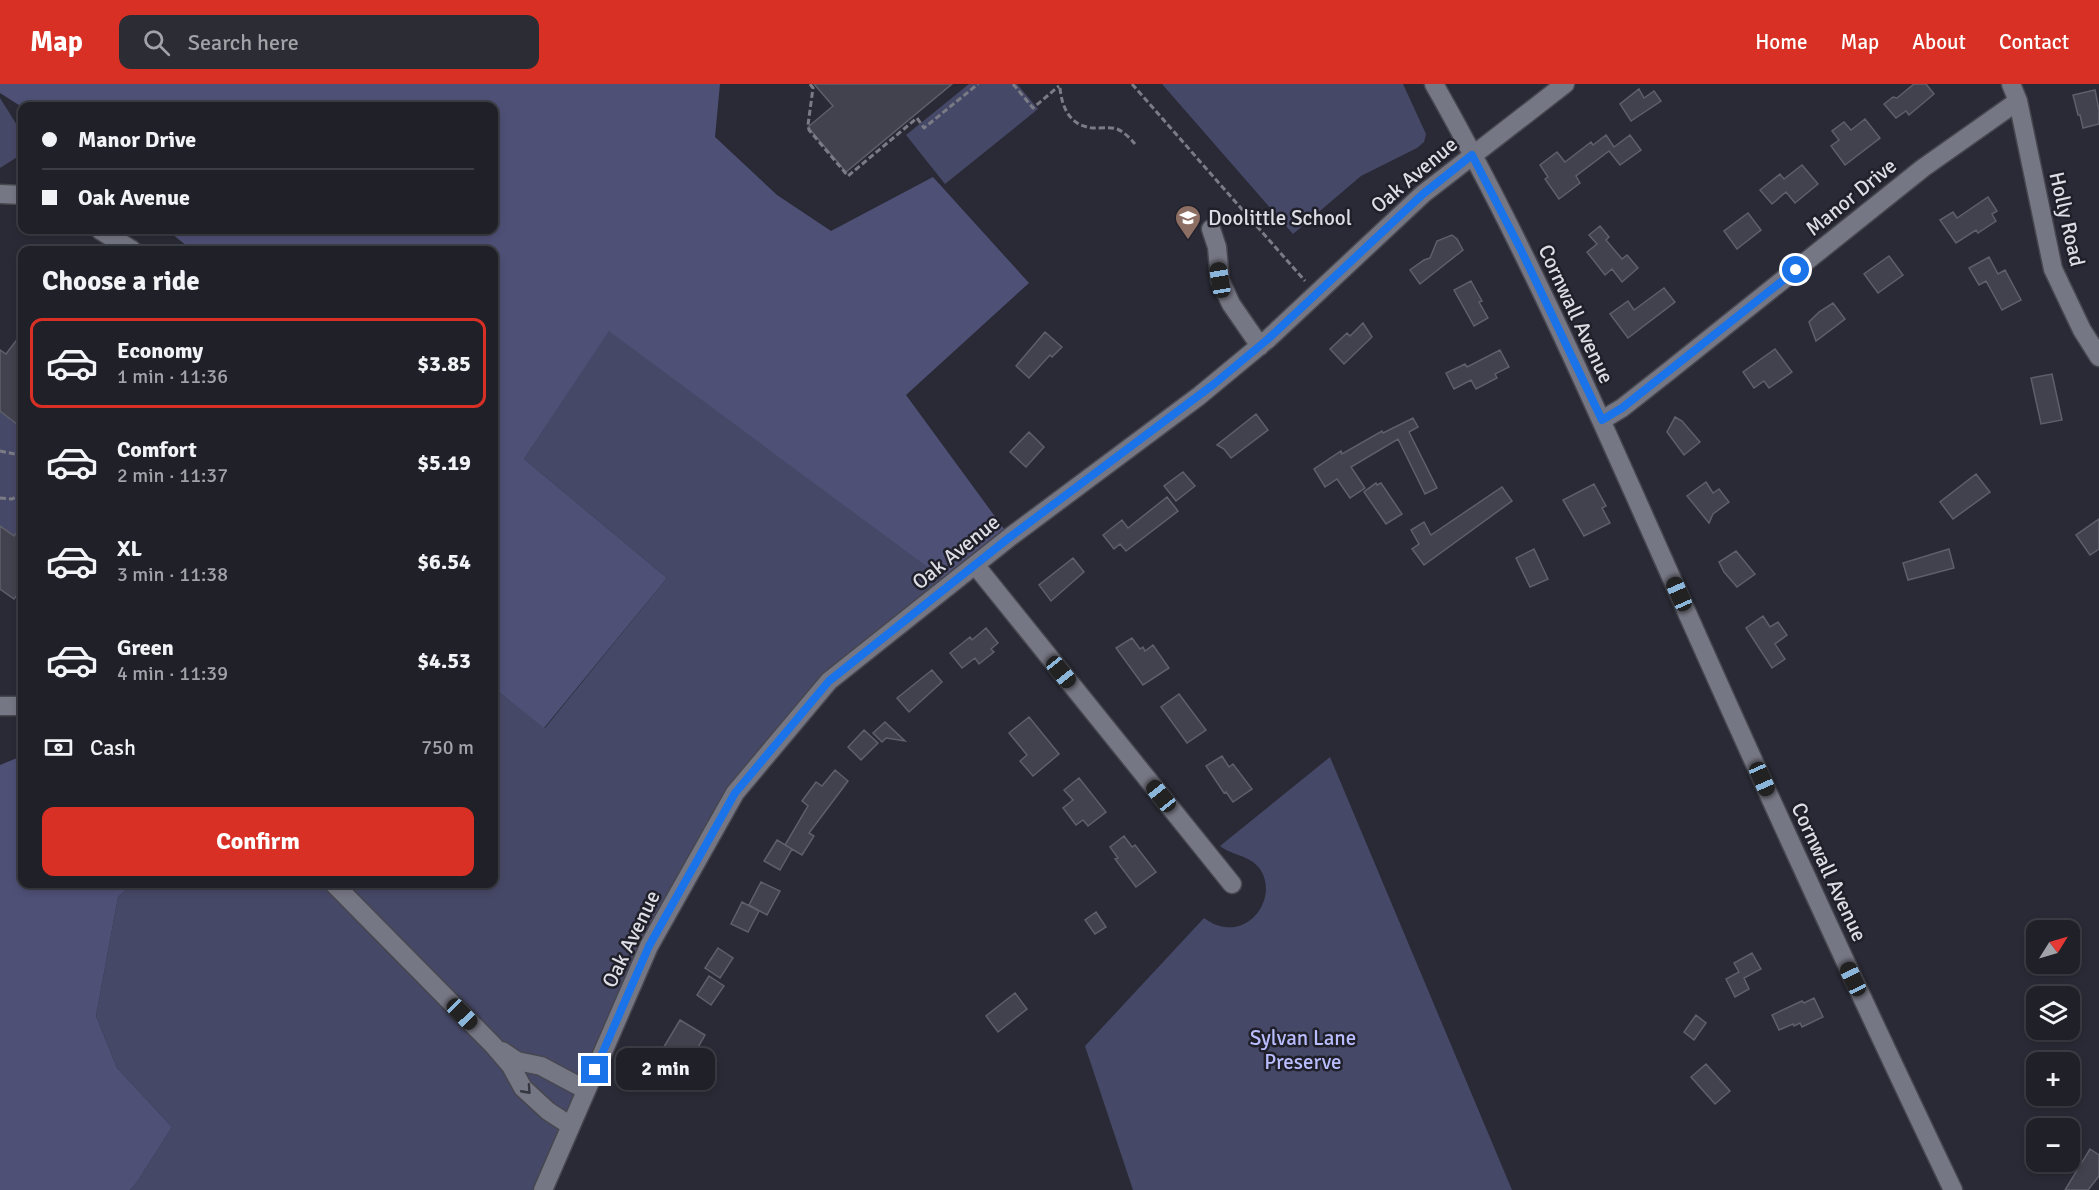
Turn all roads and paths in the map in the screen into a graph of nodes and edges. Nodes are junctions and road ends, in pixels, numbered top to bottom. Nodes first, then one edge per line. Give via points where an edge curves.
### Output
1 (810, 84) edge
2 (978, 84) edge
3 (1013, 84) edge
4 (1132, 84) edge
5 (1434, 84) edge
6 (1565, 84) edge
7 (1059, 85) edge
8 (2015, 92) edge
9 (1135, 144) dead end
10 (1472, 155) junction
11 (0, 194) edge
12 (18, 195) edge
13 (1211, 229) dead end
14 (106, 234) edge
15 (126, 246) edge
16 (1307, 284) dead end
17 (1260, 346) junction
18 (2099, 357) edge
19 (1602, 420) junction
20 (0, 451) edge
21 (18, 456) edge
22 (18, 496) edge
23 (0, 498) edge
24 (976, 566) junction
25 (0, 706) edge
26 (18, 706) edge
27 (1232, 884) dead end
28 (338, 888) edge
29 (493, 1045) junction
30 (586, 1090) junction
31 (571, 1126) junction
32 (543, 1190) edge
33 (1953, 1190) edge

1 - 2 path via 813,88 809,130 848,176 917,118 924,128
3 - 7 path via 1033,108
4 - 16 path
5 - 10 street, Cornwall Avenue
6 - 10 street, Oak Avenue
7 - 9 path via 1064,108 1079,124 1115,129
8 - 18 street, Holly Road via 2053,269
8 - 19 street, Manor Drive via 1669,371
10 - 17 street, Oak Avenue via 1388,225
10 - 19 street, Cornwall Avenue
11 - 12 street
13 - 17 street via 1220,280 1231,304
14 - 15 street
17 - 24 street, Oak Avenue
19 - 33 street, Cornwall Avenue via 1753,759
20 - 21 path
22 - 23 path via 12,500
24 - 27 street
24 - 30 street, Oak Avenue via 829,681 735,793 649,946
25 - 26 street
28 - 29 street
29 - 30 street via 517,1061 541,1066
29 -> 31 street via 523,1088
30 - 31 street, Oak Avenue
31 - 32 street, Oak Avenue

